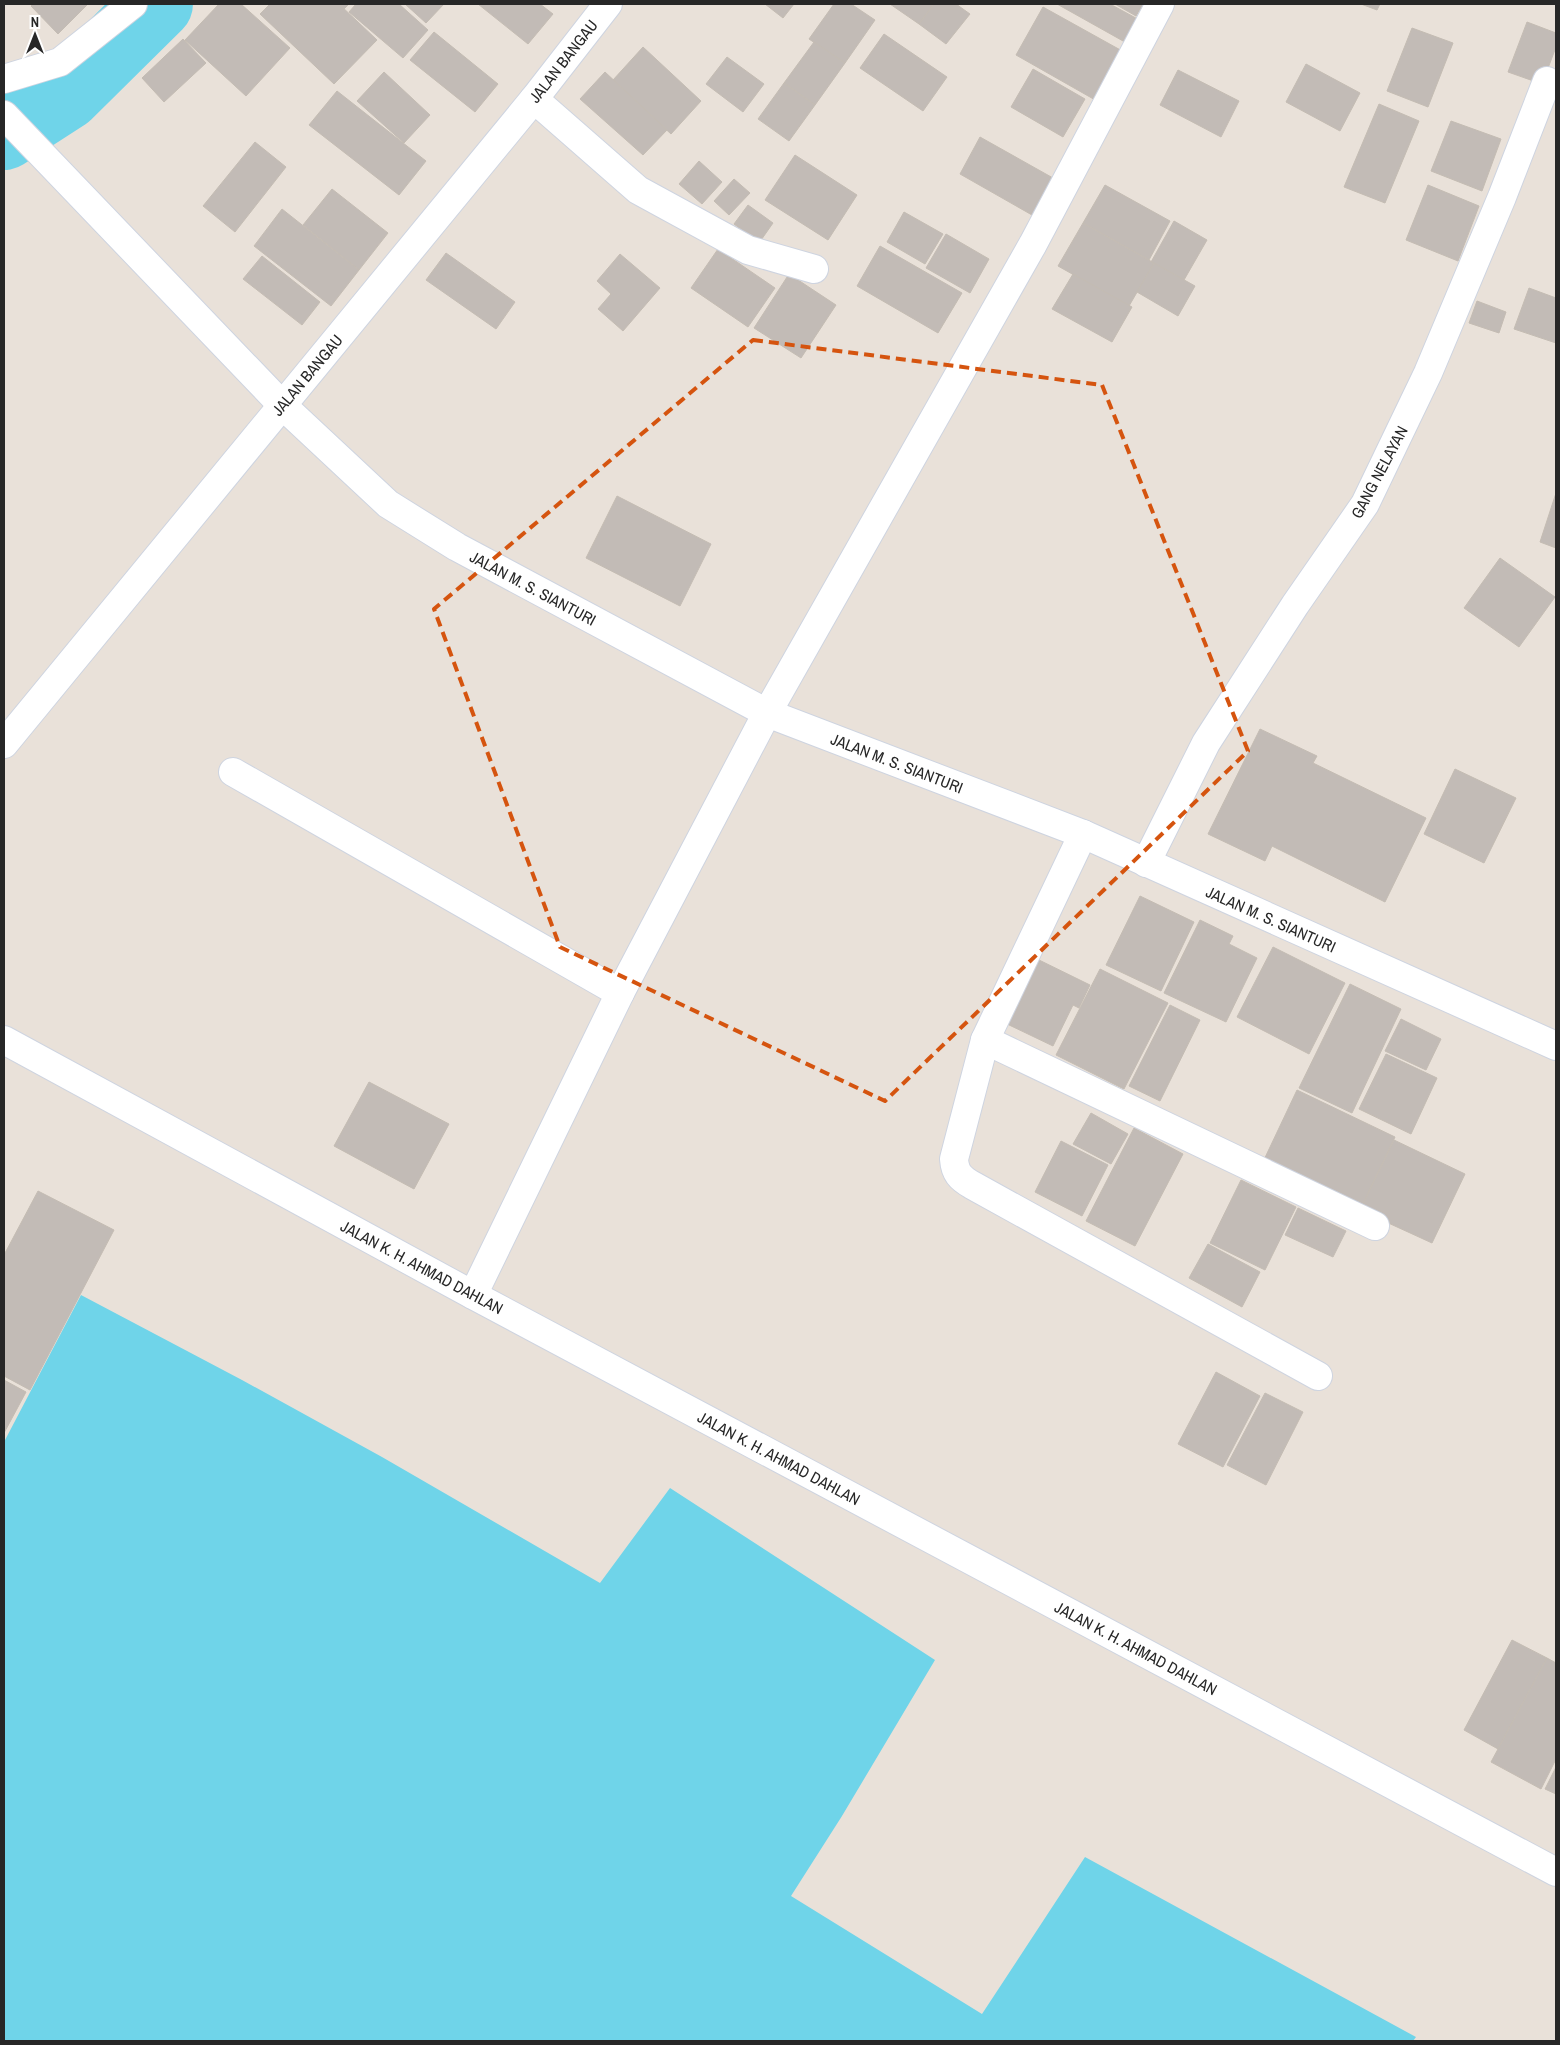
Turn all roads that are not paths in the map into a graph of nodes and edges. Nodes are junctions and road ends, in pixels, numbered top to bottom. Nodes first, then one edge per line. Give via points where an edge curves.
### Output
1 (134, 4) edge
2 (608, 4) edge
3 (1160, 4) edge
4 (4, 79) edge
5 (1547, 81) dead end
6 (534, 99) junction
7 (4, 115) edge
8 (814, 269) dead end
9 (282, 405) junction
10 (767, 713) junction
11 (4, 744) edge
12 (233, 772) dead end
13 (1083, 834) junction
14 (1146, 863) junction
15 (620, 993) junction
16 (4, 1040) edge
17 (985, 1040) junction
18 (1556, 1046) edge
19 (1374, 1226) dead end
20 (473, 1295) junction
21 (1318, 1376) dead end
22 (1556, 1872) edge

1 - 4 street via 60,62
2 - 6 street, JALAN BANGAU
3 - 10 street via 1028,252
5 - 14 street, GANG NELAYAN via 1428,373 1365,504 1294,605 1206,743
6 - 8 street via 638,190 748,250
6 - 9 street, JALAN BANGAU
7 - 9 street, JALAN M. S. SIANTURI
9 - 10 street, JALAN M. S. SIANTURI via 388,504 457,547
9 - 11 street, JALAN BANGAU
10 - 13 street, JALAN M. S. SIANTURI
10 - 15 street
12 - 15 street
13 - 14 street, JALAN M. S. SIANTURI
13 - 17 street
14 - 18 street, JALAN M. S. SIANTURI
15 - 20 street
16 - 20 street, JALAN K. H. AHMAD DAHLAN
17 - 19 street
17 - 21 street via 954,1159 960,1178
20 - 22 street, JALAN K. H. AHMAD DAHLAN

